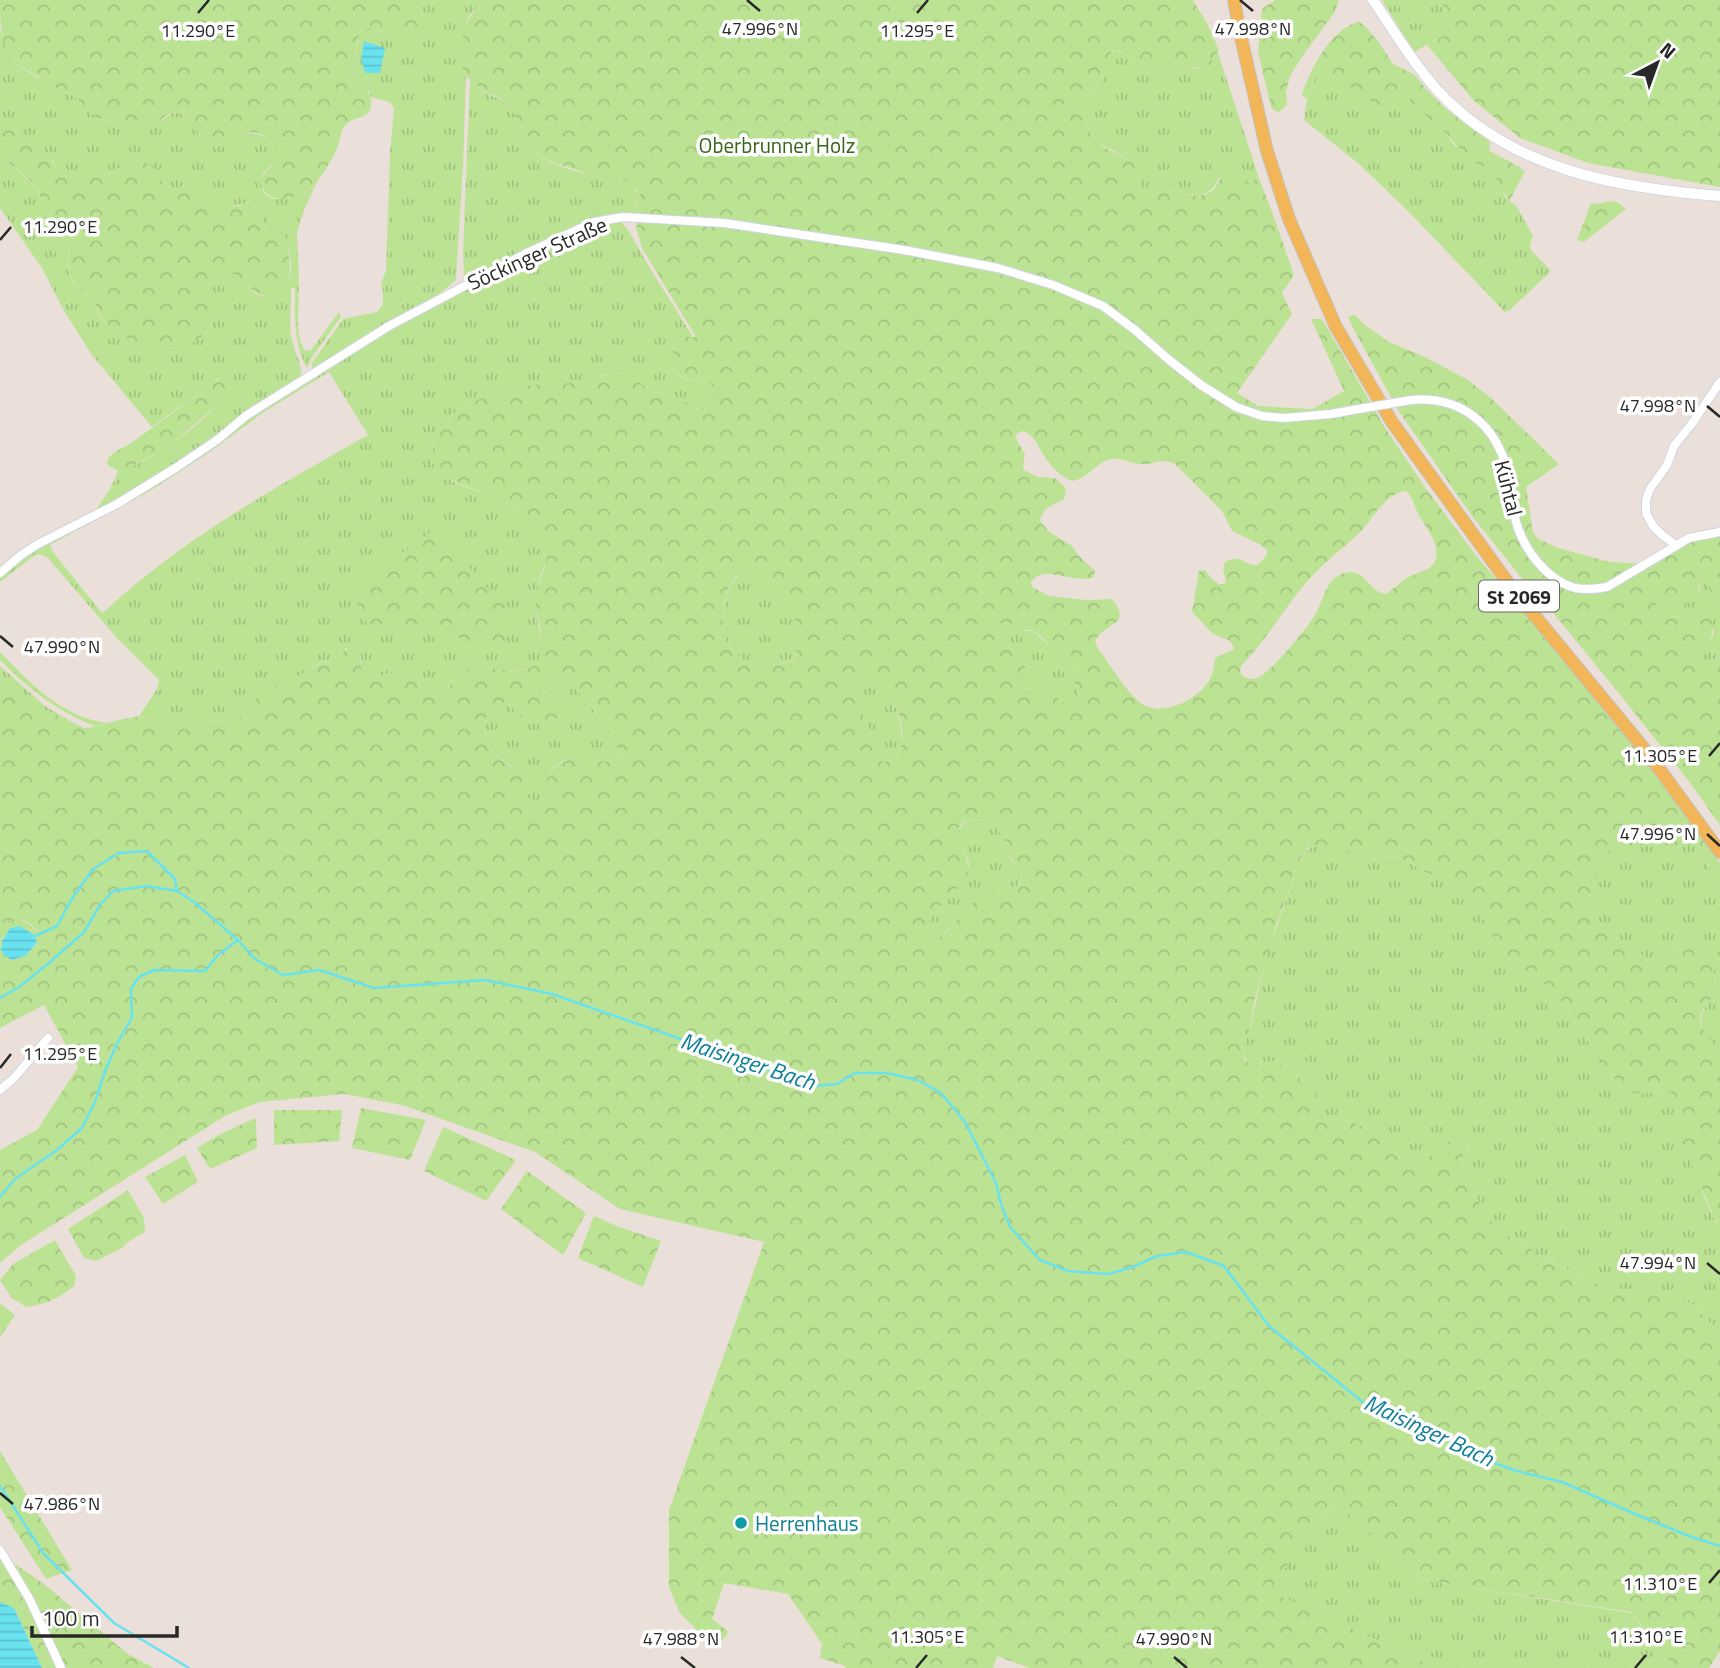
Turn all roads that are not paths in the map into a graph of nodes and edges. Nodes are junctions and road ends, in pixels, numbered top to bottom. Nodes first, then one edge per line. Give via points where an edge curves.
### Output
1 (1234, 0) edge
2 (1373, 0) edge
3 (1720, 196) edge
4 (1720, 382) edge
5 (1236, 407) joint
6 (1720, 532) edge
7 (1675, 545) junction
8 (0, 573) edge
9 (1720, 852) edge
10 (48, 1038) dead end
11 (0, 1090) edge
12 (0, 1550) edge
13 (61, 1668) edge

1 - 9 main road, St 2069 via 1270,162 1289,219 1336,327 1392,422 1511,587 1646,751
2 - 3 street via 1439,92 1460,112 1519,151 1603,181
4 - 7 street via 1674,446 1646,500 1653,526
5 - 7 street, Kühtal, bridge via 1274,418 1411,400 1455,405 1484,425 1495,442 1528,549 1550,574 1576,588 1607,587
5 - 8 street, Söckinger Straße via 1201,385 1103,306 1023,275 904,250 724,223 623,216 594,222 525,254 389,326 247,415 177,467 38,544
6 - 7 street, Kühtal
10 - 11 street
12 - 13 street via 30,1600

